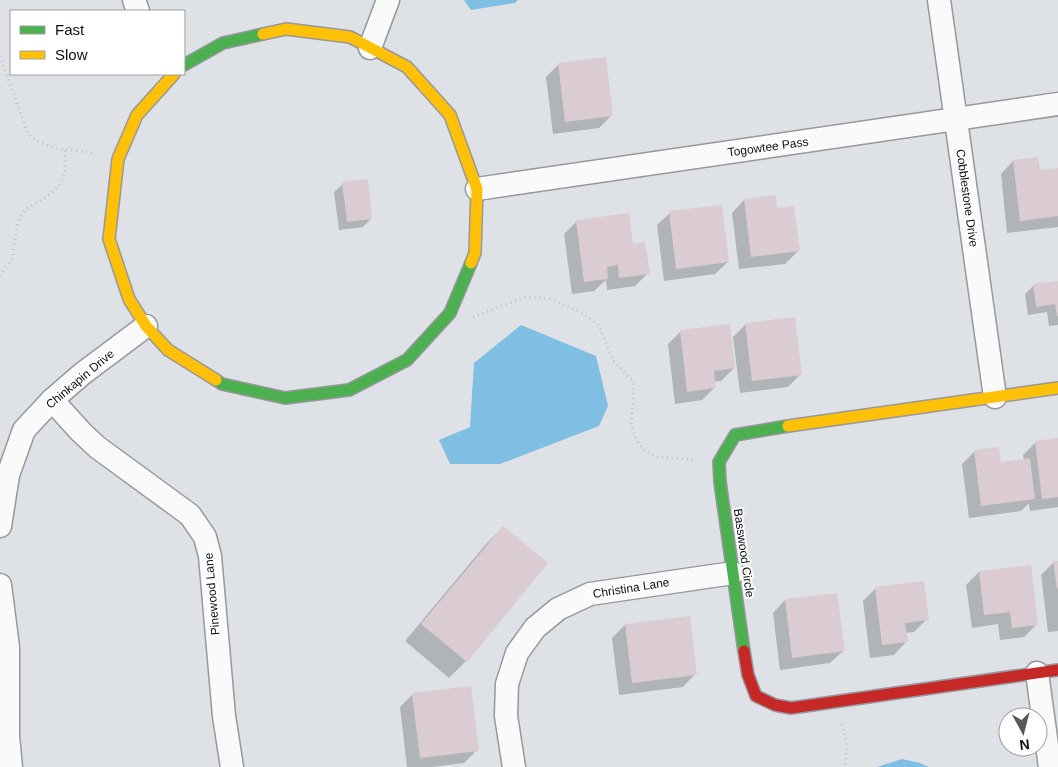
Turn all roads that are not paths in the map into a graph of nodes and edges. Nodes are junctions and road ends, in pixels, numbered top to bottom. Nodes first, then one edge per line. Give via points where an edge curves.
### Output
1 (388, 0) edge
2 (939, 0) edge
3 (370, 48) junction
4 (185, 64) edge
5 (173, 75) edge
6 (1058, 104) edge
7 (956, 119) junction
8 (477, 189) junction
9 (146, 326) junction
10 (1058, 388) edge
11 (995, 397) junction
12 (52, 400) junction
13 (0, 526) edge
14 (733, 573) junction
15 (0, 585) edge
16 (1048, 671) edge
17 (12, 767) edge
18 (232, 767) edge
19 (514, 767) edge
20 (1050, 767) edge

1 - 3 street
2 - 7 street, Cobblestone Drive
3 - 4 street via 350,37 286,29 223,43
3 - 8 street via 407,67 450,115
5 - 9 street via 137,115 118,159 109,238 129,299
6 - 7 street, Togowtee Pass
7 - 8 street, Togowtee Pass
7 - 11 street, Cobblestone Drive
8 - 9 street via 475,254 450,313 407,360 350,390 285,398 222,384 168,350
9 - 12 street, Chinkapin Drive
10 - 11 street
11 - 14 street, Basswood Circle via 735,435 719,462
12 - 13 street, Chinkapin Drive via 24,430 8,475
12 - 18 street, Pinewood Lane via 97,447 190,515 205,537 210,556 224,716
14 - 16 street, Basswood Circle via 748,675 756,696 775,705 790,708
14 - 19 street, Christina Lane via 590,594 558,609 536,628 517,653 507,684 506,716
15 - 17 street via 8,647 8,736
16 - 20 street

